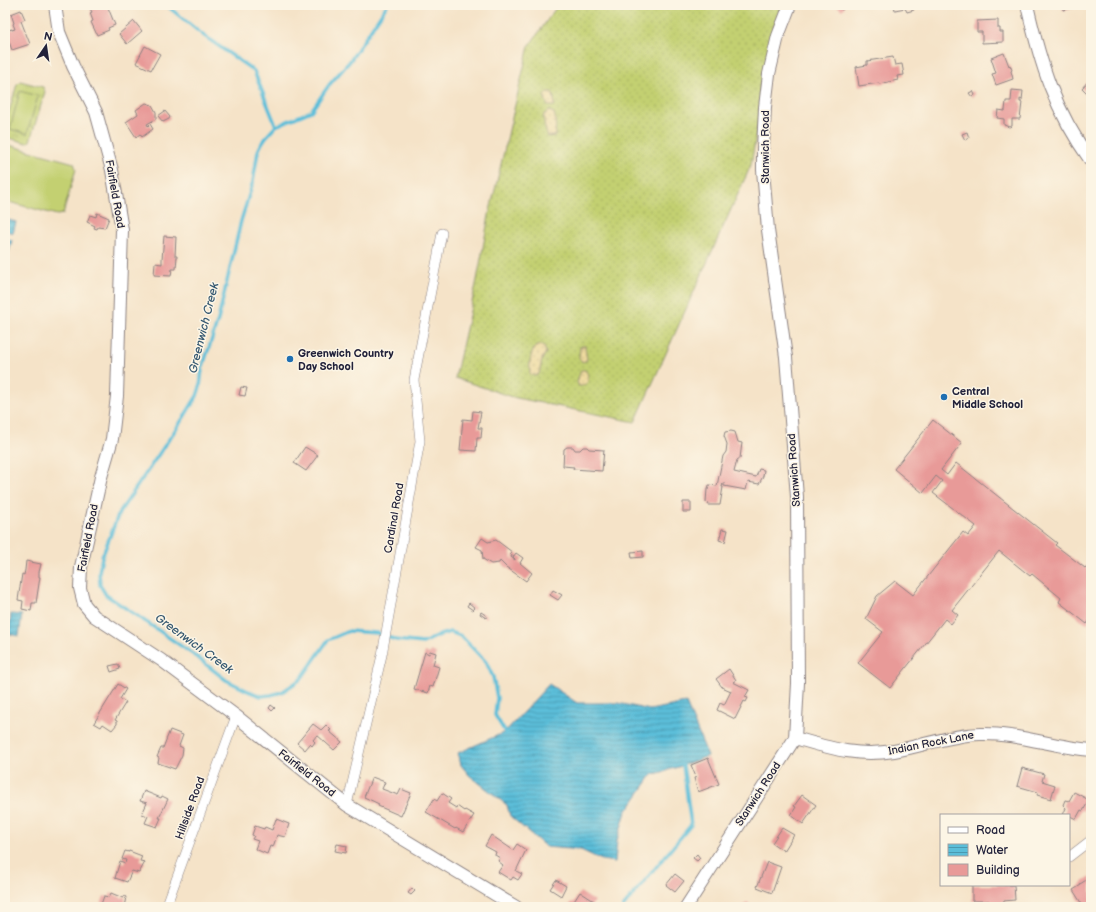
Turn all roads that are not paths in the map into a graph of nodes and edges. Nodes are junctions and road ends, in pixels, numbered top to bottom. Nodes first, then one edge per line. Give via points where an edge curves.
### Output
1 (55, 5) edge
2 (790, 5) edge
3 (1027, 5) edge
4 (1090, 157) edge
5 (442, 233) dead end
6 (236, 716) junction
7 (795, 738) junction
8 (1091, 750) edge
9 (347, 805) junction
10 (1091, 840) edge
11 (1070, 857) edge
12 (166, 907) edge
13 (516, 907) edge
14 (686, 907) edge

1 - 6 street, Fairfield Road via 59,32 96,112 112,170 122,230 117,396 112,439 81,567 80,588 84,604 94,616 161,660
2 - 7 street, Stanwich Road via 778,36 769,74 763,170 770,244 786,357 797,488 798,683
3 - 4 street via 1049,85 1067,125
5 - 9 street, Cardinal Road via 414,380 420,440 386,632
6 - 9 street, Fairfield Road
6 - 12 street, Hillside Road
7 - 8 street, Indian Rock Lane via 846,752 894,751 960,736 982,734 1017,736 1074,749
7 - 14 street, Stanwich Road
9 - 13 street, Fairfield Road
10 - 11 street

